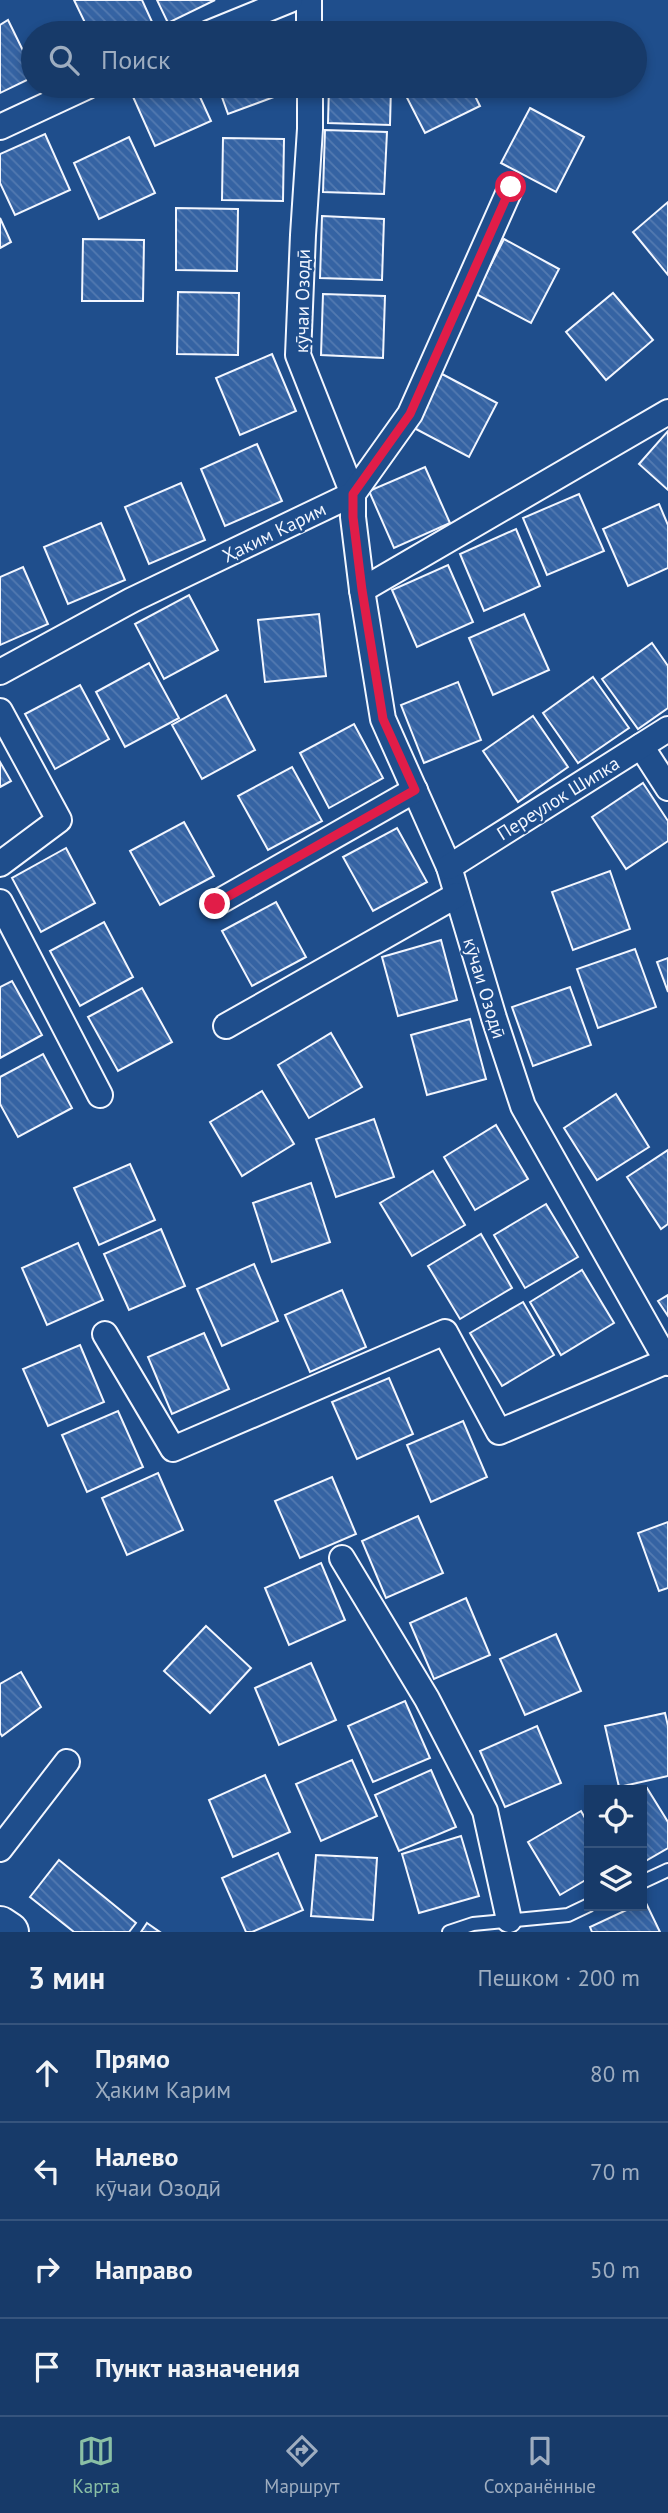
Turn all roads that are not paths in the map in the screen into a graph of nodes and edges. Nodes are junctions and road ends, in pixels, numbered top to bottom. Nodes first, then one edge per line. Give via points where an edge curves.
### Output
1 (290, 0) edge
2 (309, 0) edge
3 (238, 21) edge
4 (309, 21) edge
5 (62, 98) edge
6 (310, 98) edge
7 (0, 127) edge
8 (511, 187) dead end
9 (668, 412) edge
10 (353, 494) junction
11 (362, 590) junction
12 (0, 672) edge
13 (0, 710) edge
14 (668, 729) edge
15 (641, 746) junction
16 (668, 788) edge
17 (415, 790) junction
18 (0, 864) edge
19 (449, 867) junction
20 (457, 895) junction
21 (0, 902) edge
22 (215, 904) dead end
23 (226, 1026) dead end
24 (100, 1095) dead end
25 (105, 1334) dead end
26 (667, 1362) edge
27 (342, 1558) dead end
28 (67, 1762) dead end
29 (0, 1849) edge
30 (668, 1870) edge
31 (647, 1880) edge
32 (584, 1907) edge
33 (509, 1920) junction
34 (0, 1926) edge
35 (9, 1932) edge
36 (449, 1932) edge

1 - 3 street
2 - 4 street
5 - 7 street
6 - 10 street, кӯчаи Озодӣ via 298,355
8 - 10 street, Ҳаким Карим via 410,414
9 - 11 street
10 - 11 street, кӯчаи Озодӣ
10 - 12 street, Ҳаким Карим via 132,600
11 - 17 street, кӯчаи Озодӣ via 383,719
13 - 18 street via 59,820
14 - 15 street, Переулок Шипка
15 - 16 street
15 - 19 street, Переулок Шипка
17 - 19 street, кӯчаи Озодӣ
17 - 22 street
19 - 20 street, кӯчаи Озодӣ
20 - 23 street
20 - 26 street, кӯчаи Озодӣ via 523,1107
21 - 24 street
25 - 26 street via 173,1449 445,1332 499,1432
27 - 33 street via 427,1699 485,1811
28 - 29 street
30 - 31 lane
32 - 33 lane via 568,1915
33 - 36 lane
34 - 35 main road

